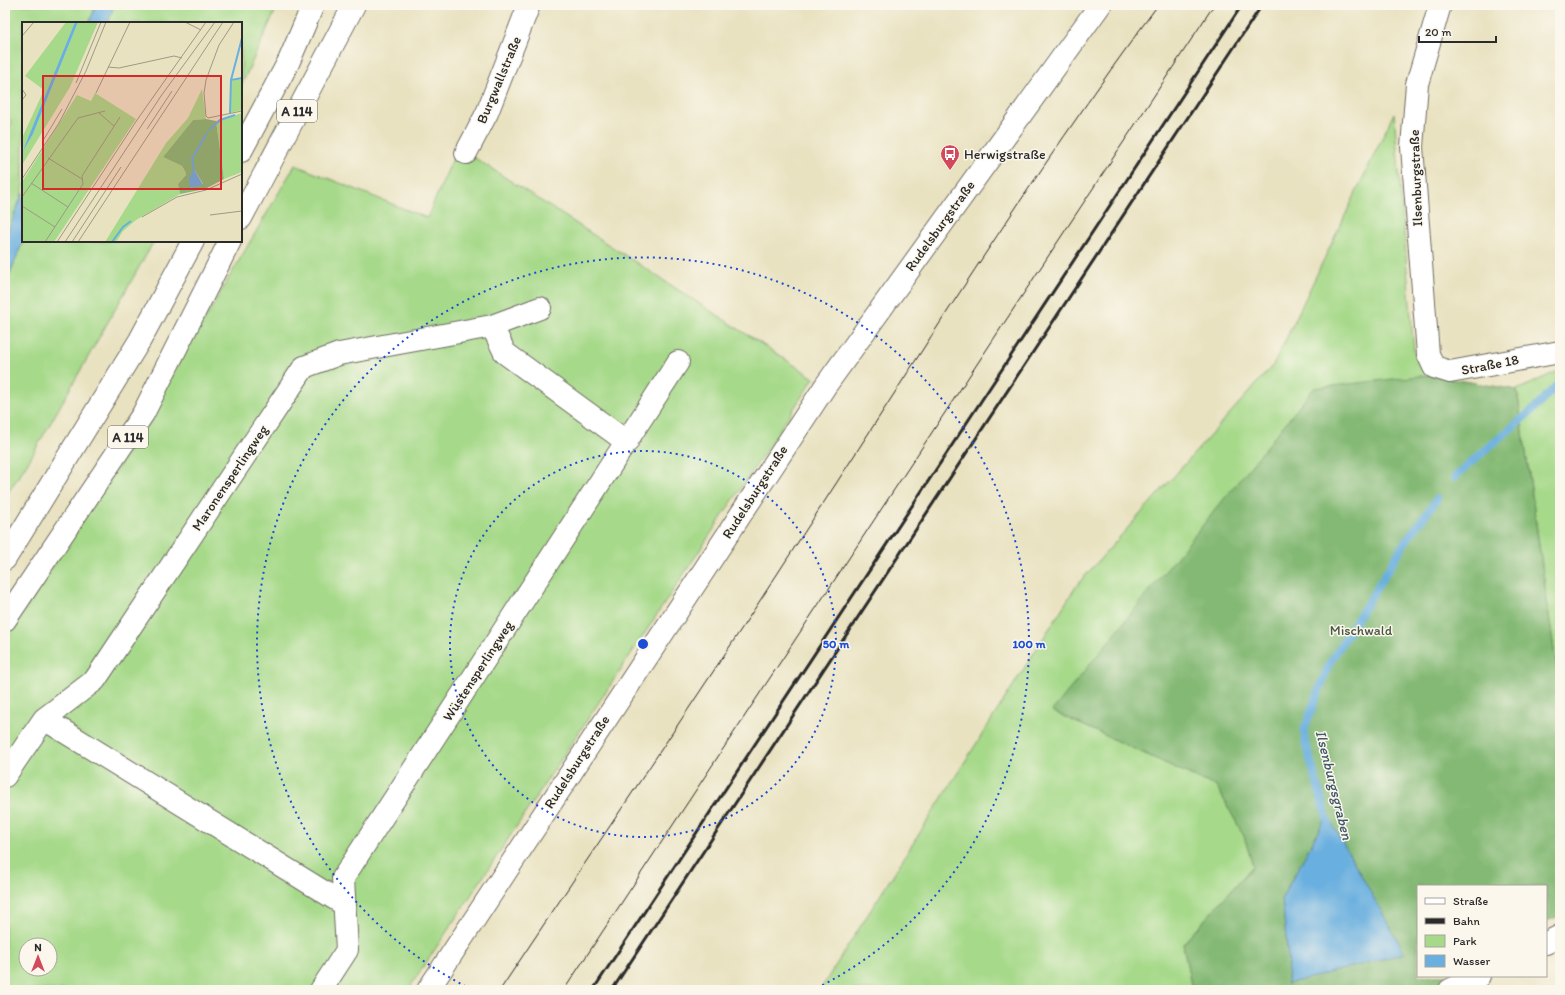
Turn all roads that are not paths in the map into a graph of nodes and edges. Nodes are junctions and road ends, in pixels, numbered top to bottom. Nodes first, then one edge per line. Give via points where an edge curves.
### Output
1 (313, 5) edge
2 (354, 5) edge
3 (529, 5) edge
4 (1100, 5) edge
5 (1440, 5) edge
6 (242, 149) edge
7 (466, 153) dead end
8 (242, 216) edge
9 (192, 242) edge
10 (229, 242) edge
11 (540, 308) dead end
12 (492, 326) junction
13 (1560, 352) edge
14 (1428, 354) joint
15 (678, 362) dead end
16 (627, 442) junction
17 (5, 559) edge
18 (5, 620) edge
19 (44, 719) junction
20 (5, 776) edge
21 (345, 905) junction
22 (1560, 936) edge
23 (1547, 942) edge
24 (1477, 977) edge
25 (321, 990) edge
26 (428, 990) edge
27 (1450, 990) edge

1 - 6 main road, A 114 via 289,61
2 - 8 main road, A 114
3 - 7 main road, Burgwallstraße via 487,112
4 - 26 main road, Rudelsburgstraße via 826,384
5 - 14 main road, Ilsenburgstraße via 1417,84 1412,147
9 - 17 main road, A 114 via 140,340
10 - 18 main road, A 114 via 143,414
11 - 12 main road, Maronensperlingweg
12 - 16 main road via 505,353
12 - 19 main road, Maronensperlingweg via 339,354 304,367 96,680
13 - 14 main road, Straße 18 via 1450,372 1434,367
15 - 16 main road, Wüstensperlingweg
16 - 21 main road, Wüstensperlingweg via 343,878
19 - 20 main road, Maronensperlingweg
19 - 21 main road
21 - 25 main road, Wüstensperlingweg via 347,950
22 - 23 main road
24 - 27 main road

